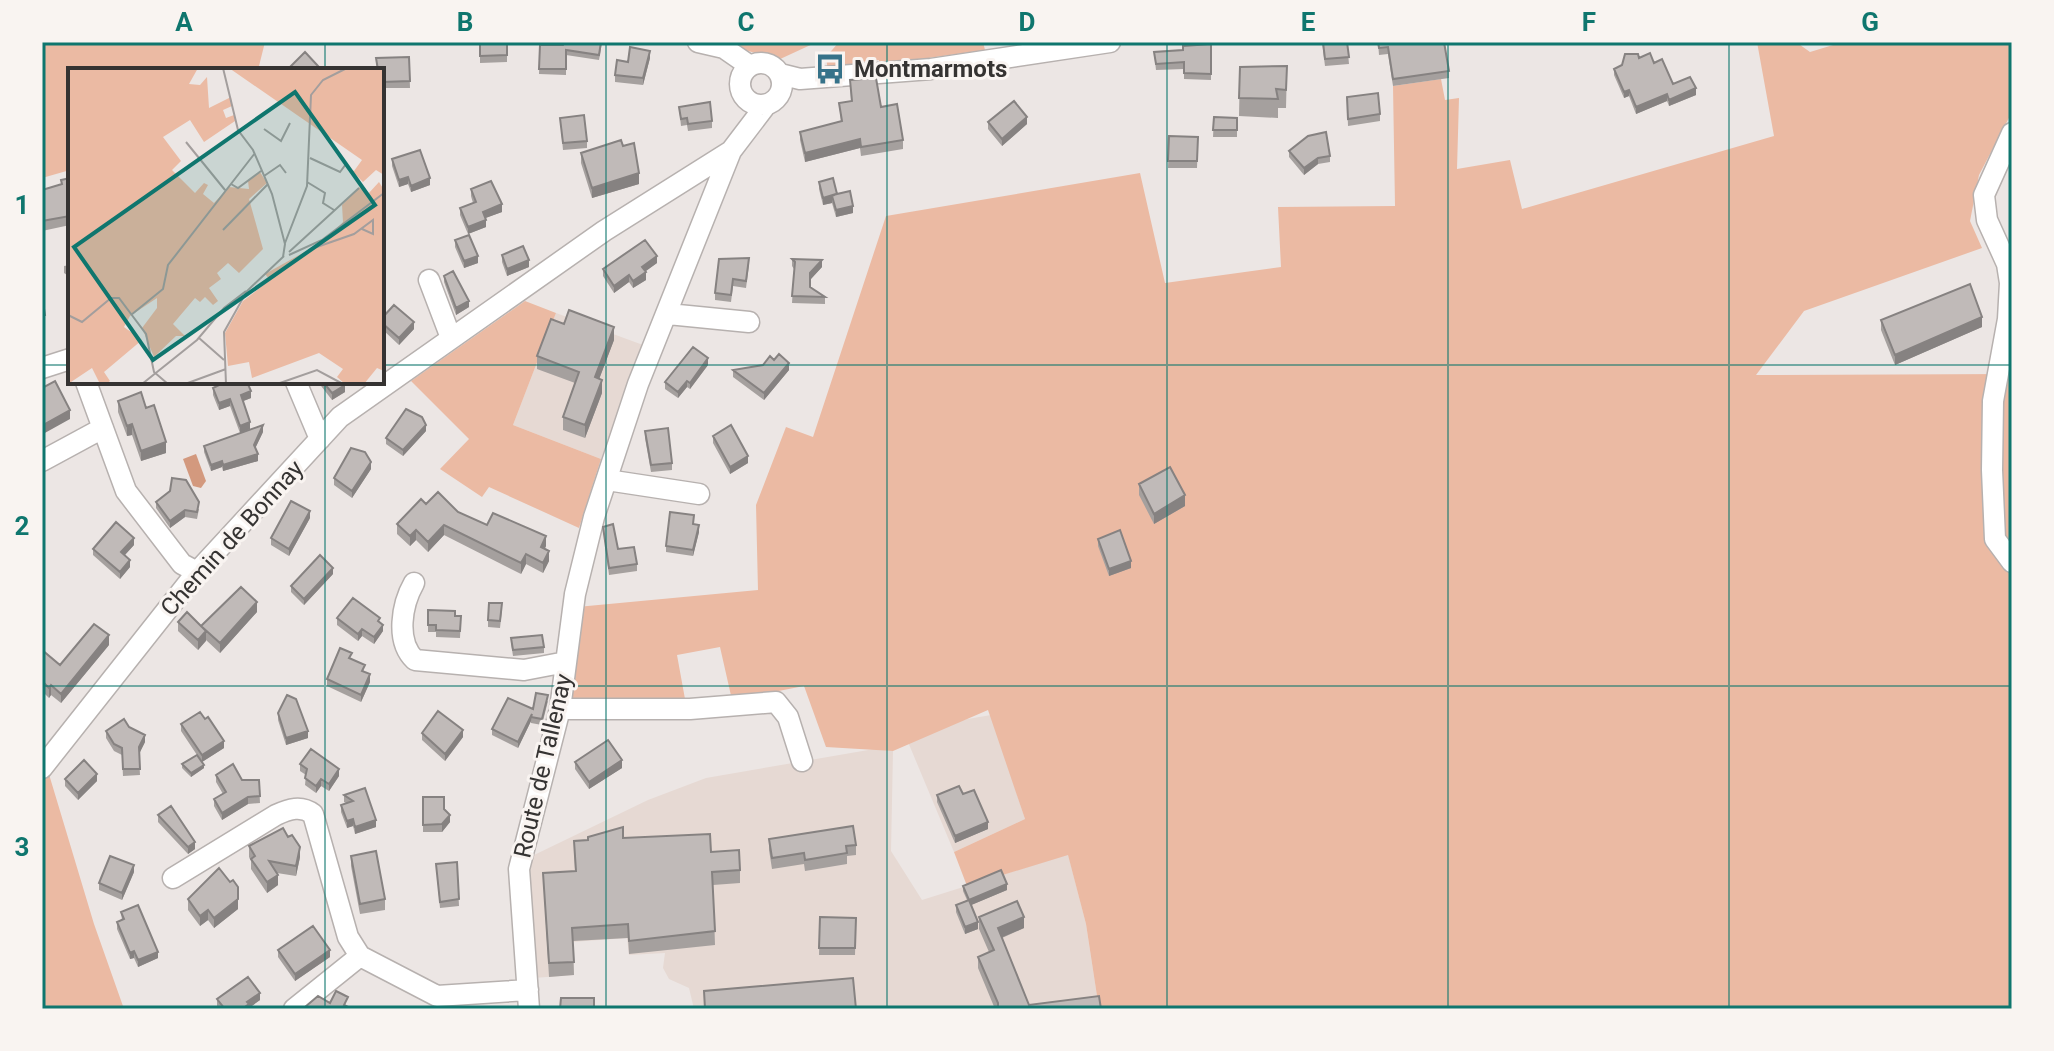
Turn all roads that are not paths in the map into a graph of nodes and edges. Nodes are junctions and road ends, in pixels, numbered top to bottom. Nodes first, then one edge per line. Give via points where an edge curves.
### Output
1 (698, 42) edge
2 (1110, 42) edge
3 (750, 66) junction
4 (787, 80) junction
5 (757, 104) junction
6 (2012, 133) edge
7 (731, 151) junction
8 (429, 280) dead end
9 (668, 314) junction
10 (749, 322) dead end
11 (451, 338) junction
12 (68, 360) edge
13 (42, 368) edge
14 (87, 384) edge
15 (297, 384) edge
16 (103, 428) junction
17 (320, 439) junction
18 (42, 461) edge
19 (607, 480) junction
20 (699, 494) dead end
21 (2012, 562) edge
22 (197, 572) junction
23 (414, 583) dead end
24 (566, 662) junction
25 (560, 709) junction
26 (802, 761) dead end
27 (42, 768) edge
28 (173, 878) dead end
29 (360, 956) junction
30 (528, 1000) edge
31 (294, 1009) edge

1 - 3 street via 724,48
2 - 4 street via 931,69
3 - 4 street via 770,65
3 - 5 street via 740,87
4 - 5 street via 777,99
5 - 7 street, Route de Tallenay
6 - 21 street via 1984,195 1987,220 2010,283 1995,383 1995,539
7 - 9 street, Route de Tallenay
7 - 11 street, Chemin de Bonnay via 689,174
8 - 11 street
9 - 10 street
9 - 19 street, Route de Tallenay via 638,384
11 - 17 street, Chemin de Bonnay via 340,417
12 - 13 street
14 - 16 street
15 - 17 street
16 - 18 street
16 - 22 street via 126,491 182,564
17 - 22 street, Chemin de Bonnay
19 - 20 street
19 - 24 street, Route de Tallenay via 575,594
22 - 27 street, Chemin de Bonnay
23 - 24 street via 405,606 403,643 415,660 524,670
24 - 25 street, Route de Tallenay
25 - 26 street via 690,709 776,702 788,717
25 - 30 street, Route de Tallenay via 519,869
28 - 29 street via 276,815 291,808 307,809 313,814 348,937
29 - 30 street via 437,996
29 - 31 street

